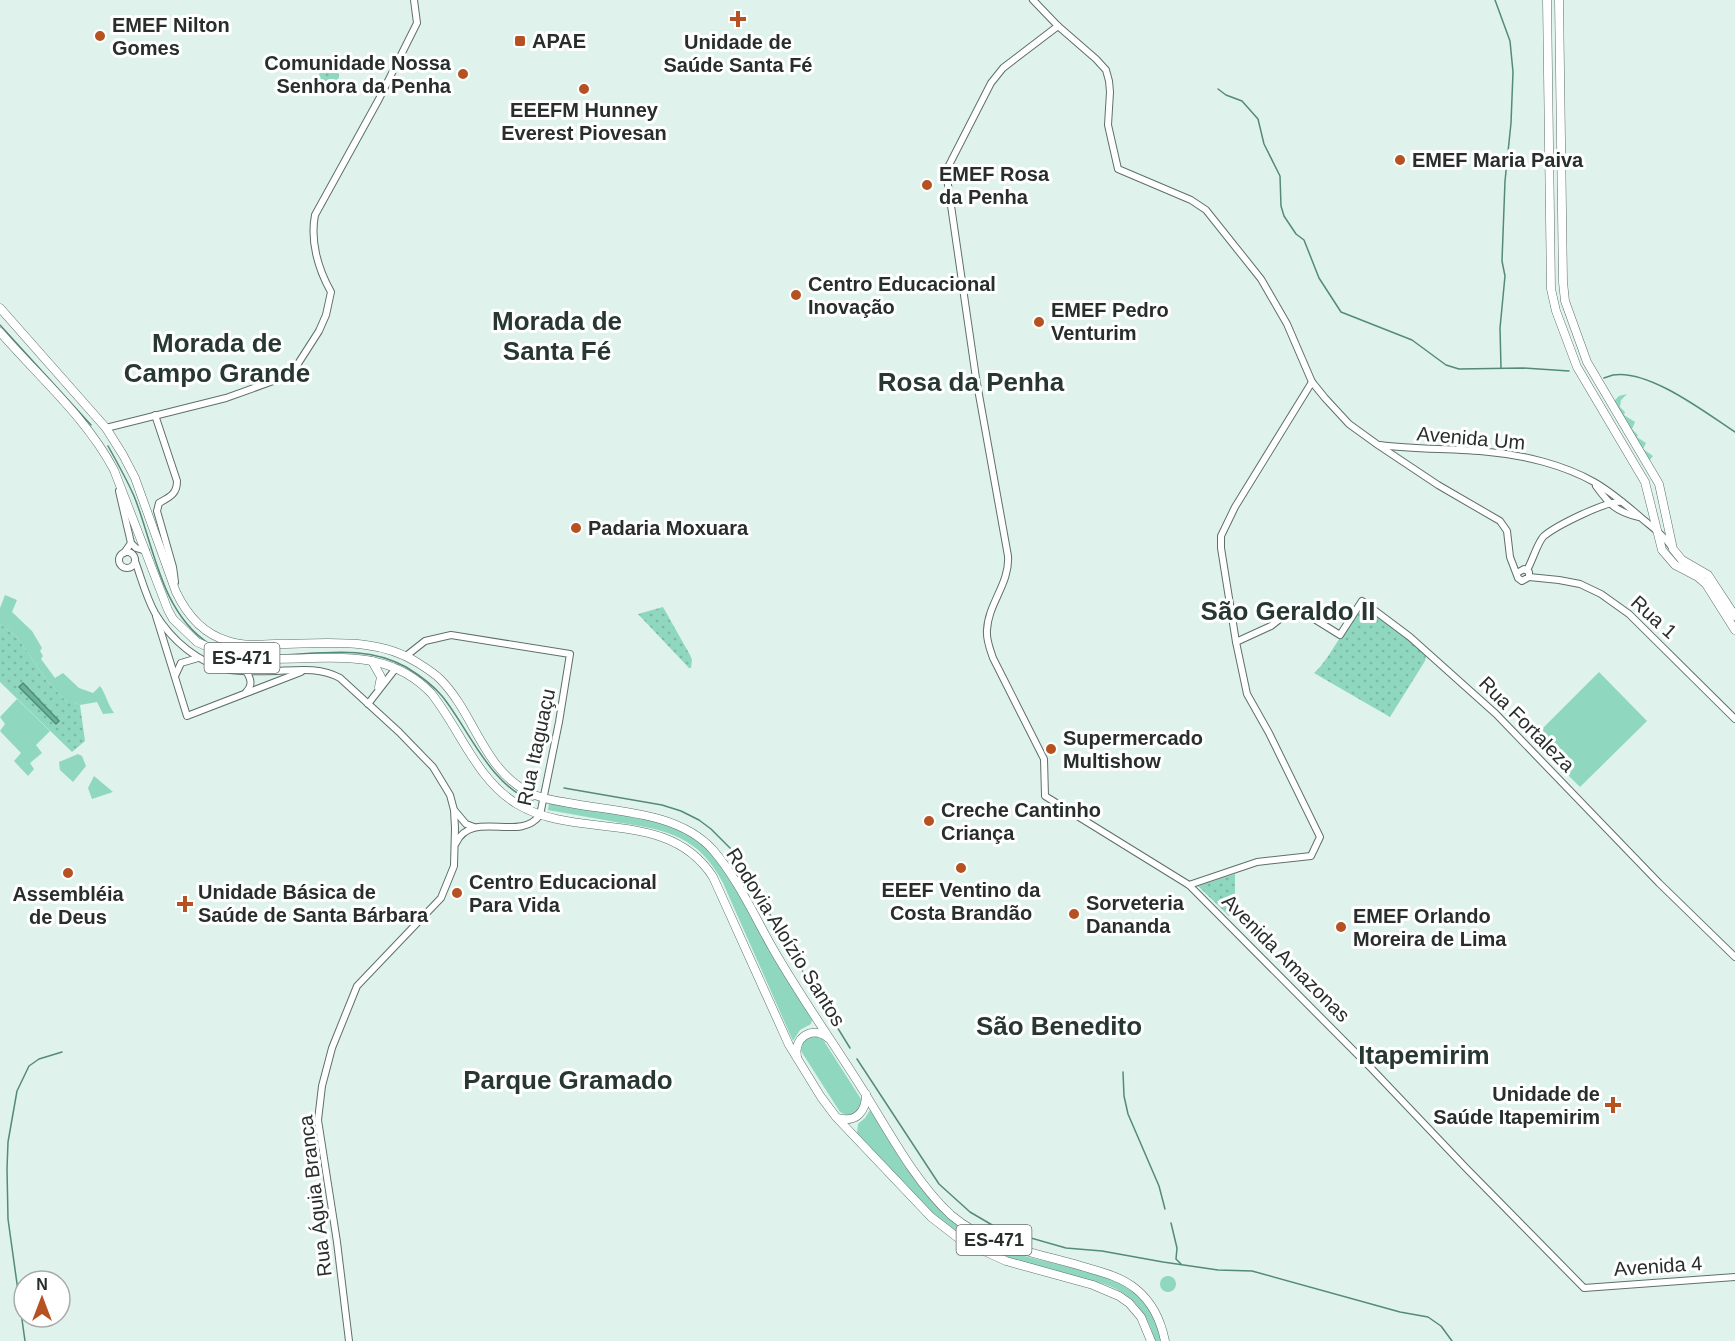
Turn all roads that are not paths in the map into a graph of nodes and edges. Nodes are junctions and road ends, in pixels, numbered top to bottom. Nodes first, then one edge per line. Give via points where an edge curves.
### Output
1 (414, 0) edge
2 (1033, 0) edge
3 (1547, 0) edge
4 (1559, 0) edge
5 (1058, 26) junction
6 (0, 308) edge
7 (0, 332) edge
8 (1312, 382) junction
9 (155, 415) junction
10 (86, 428) junction
11 (106, 428) junction
12 (1378, 445) junction
13 (100, 447) junction
14 (114, 470) junction
15 (1593, 481) junction
16 (1608, 503) junction
17 (1624, 503) junction
18 (1640, 517) junction
19 (1656, 528) junction
20 (164, 536) junction
21 (131, 543) junction
22 (153, 548) junction
23 (1673, 549) junction
24 (124, 553) junction
25 (135, 559) junction
26 (128, 568) junction
27 (1527, 570) junction
28 (139, 573) junction
29 (1517, 573) junction
30 (1529, 578) junction
31 (176, 592) junction
32 (155, 612) junction
33 (1735, 616) edge
34 (1735, 630) edge
35 (1236, 642) junction
36 (198, 658) junction
37 (371, 660) junction
38 (401, 662) junction
39 (307, 670) junction
40 (246, 672) junction
41 (175, 680) junction
42 (379, 687) junction
43 (244, 694) junction
44 (368, 704) junction
45 (1735, 719) edge
46 (543, 798) junction
47 (454, 810) junction
48 (540, 815) junction
49 (475, 827) junction
50 (454, 847) junction
51 (1189, 885) junction
52 (1735, 957) edge
53 (829, 1039) junction
54 (798, 1061) junction
55 (866, 1094) junction
56 (836, 1118) junction
57 (1735, 1277) edge
58 (1584, 1288) joint
59 (349, 1341) edge
60 (1151, 1341) edge
61 (1165, 1341) edge

1 - 9 street via 417,22 315,215 316,257 331,292 326,315 294,370 226,398
2 - 5 street
3 - 19 main road via 1554,304 1577,367 1645,482
4 - 23 main road via 1564,294 1587,362 1656,477
5 - 8 street via 1106,70 1110,92 1108,125 1118,170 1191,200 1219,224 1261,279 1287,324
5 - 51 street, Avenida Amazonas via 1003,68 991,83 946,171 976,378 1008,556 1008,570 990,614 987,642 1044,759 1045,796
6 - 11 main road, Rodovia Aloízio Santos / ES-471
7 - 10 main road, Rodovia Aloízio Santos / ES-471
8 - 12 street via 1349,424
8 - 35 street via 1221,536
9 - 11 street
9 - 20 street via 177,481 173,495 159,503 157,511
10 - 11 main road
10 - 13 main road, Rodovia Aloízio Santos / ES-471
11 - 13 main road
11 - 22 main road, Rodovia Aloízio Santos / ES-471 via 135,478
12 - 15 street, Avenida Um via 1523,457
12 - 29 street via 1500,521 1507,531 1510,557
13 - 14 main road, Rodovia Aloízio Santos / ES-471
14 - 21 street
14 - 22 main road, Rodovia Aloízio Santos / ES-471
15 - 16 street
15 - 17 street, Avenida Um
16 - 17 street
16 - 18 street, Avenida Um
16 - 27 street via 1542,537
17 - 18 street, Avenida Um
18 - 19 street, Avenida Um
19 - 23 street, Avenida Um
19 - 34 main road via 1668,559 1706,584
20 - 22 street
20 - 31 street
21 - 22 street via 135,548
21 - 24 street
22 - 25 street
22 - 31 main road, Rodovia Aloízio Santos / ES-471
22 - 37 main road, Rodovia Aloízio Santos / ES-471 via 168,610 188,634 206,647 245,659
23 - 33 main road via 1682,560 1708,575
24 - 25 street
24 - 26 street via 120,562
25 - 26 street
25 - 28 street
26 - 28 street
27 - 29 street
27 - 30 street
28 - 32 street
29 - 30 street via 1522,581
30 - 45 street, Rua 1 via 1559,579 1601,594 1629,614
31 - 38 main road, Rodovia Aloízio Santos / ES-471 via 197,624 226,641 249,645 366,644 383,648
32 - 36 street
32 - 41 street
35 - 51 street via 1247,694 1320,837 1311,856 1257,862
35 - 52 street, Rua Fortaleza via 1271,626 1294,607 1340,635 1362,601 1410,637 1488,706
36 - 40 street
36 - 41 street via 181,663
37 - 38 main road, Rodovia Aloízio Santos / ES-471
37 - 42 main road via 381,677
38 - 42 street
38 - 46 main road, Rodovia Aloízio Santos / ES-471 via 440,679 502,773 519,788
38 - 46 street, Rua Itaguaçu via 424,641 451,635 570,654
38 - 48 main road, Rodovia Aloízio Santos / ES-471 via 431,693 492,785
39 - 40 street
39 - 43 street
39 - 44 street via 340,678
40 - 43 street via 251,682
41 - 43 street via 187,716
42 - 44 street
44 - 47 street via 433,767
46 - 48 street, Rua Itaguaçu
46 - 53 main road, Rodovia Aloízio Santos / ES-471 via 656,818 680,826 705,842 726,867
47 - 49 street via 466,824
47 - 50 street, Rua Águia Branca
48 - 49 street, Rua Itaguaçu via 522,826
48 - 54 main road, Rodovia Aloízio Santos / ES-471 via 655,834 701,860 720,890
49 - 50 street via 466,830
50 - 59 street, Rua Águia Branca via 453,866 441,898 357,986 332,1048 322,1086 318,1120
51 - 58 street, Avenida Amazonas
53 - 54 main road via 823,1034 807,1033 797,1045
53 - 55 main road, Rodovia Aloízio Santos / ES-471
54 - 56 main road, Rodovia Aloízio Santos / ES-471
55 - 56 main road via 861,1113 849,1119
55 - 61 main road, Rodovia Aloízio Santos / ES-471 via 926,1188 951,1214 973,1230 1006,1245 1101,1271 1127,1283 1151,1305
56 - 60 main road, Rodovia Aloízio Santos / ES-471 via 931,1217 962,1241 1006,1261 1094,1285 1119,1296 1141,1317
57 - 58 street, Avenida 4

